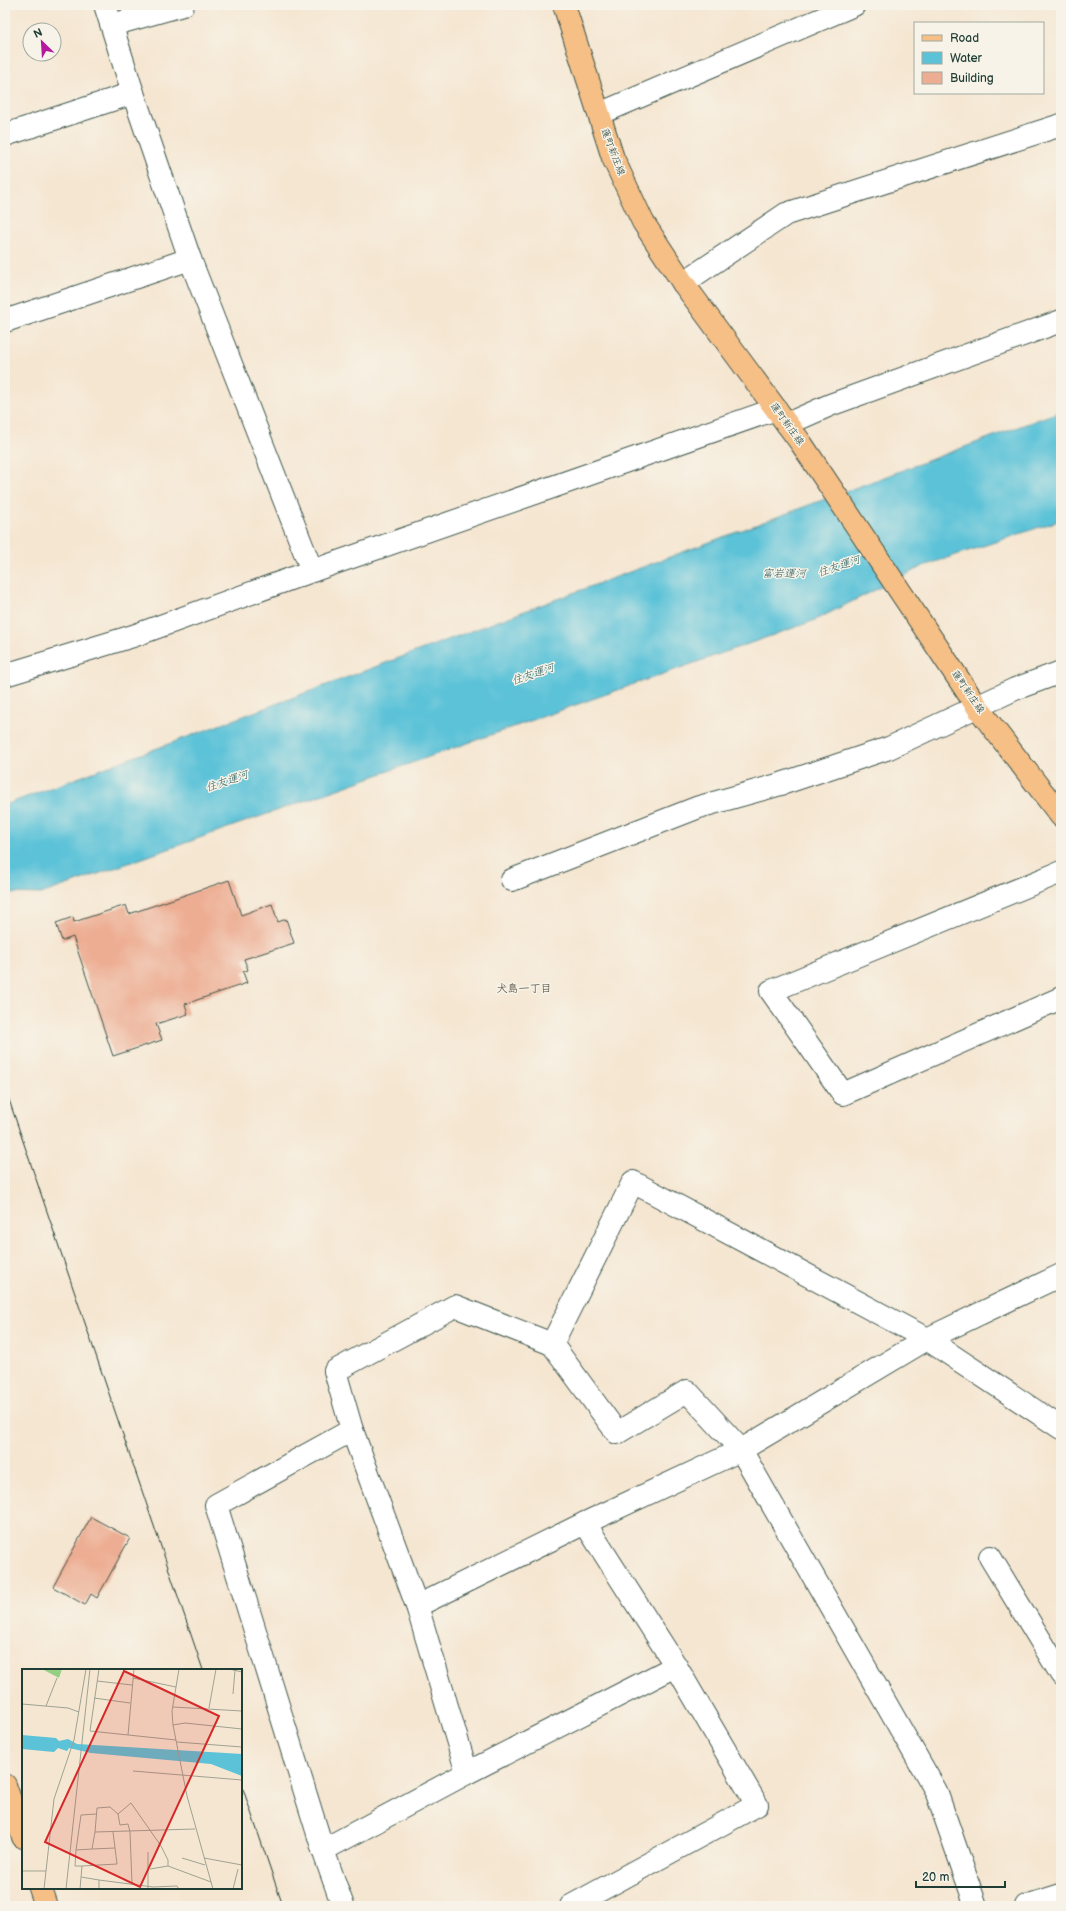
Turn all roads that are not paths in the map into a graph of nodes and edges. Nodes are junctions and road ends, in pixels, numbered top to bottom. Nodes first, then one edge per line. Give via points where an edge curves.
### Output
1 (183, 5) edge
2 (564, 5) edge
3 (854, 5) edge
4 (108, 15) edge
5 (133, 93) junction
6 (599, 114) junction
7 (1061, 125) edge
8 (5, 135) edge
9 (190, 259) junction
10 (683, 283) junction
11 (5, 321) edge
12 (1061, 321) edge
13 (782, 416) junction
14 (312, 571) junction
15 (1061, 672) edge
16 (5, 675) edge
17 (978, 708) junction
18 (1061, 816) edge
19 (1061, 872) edge
20 (512, 880) dead end
21 (1061, 998) edge
22 (1061, 1275) edge
23 (926, 1339) junction
24 (552, 1344) junction
25 (1061, 1428) edge
26 (352, 1430) junction
27 (741, 1450) junction
28 (586, 1523) junction
29 (990, 1556) dead end
30 (417, 1606) junction
31 (676, 1666) junction
32 (1061, 1674) edge
33 (467, 1773) junction
34 (5, 1785) edge
35 (22, 1834) edge
36 (324, 1850) junction
37 (40, 1889) edge
38 (1061, 1896) edge
39 (46, 1906) edge
40 (343, 1906) edge
41 (571, 1906) edge
42 (976, 1906) edge
43 (1026, 1906) edge

1 - 4 street
2 - 6 main road, 蓮町新庄線
3 - 6 street
4 - 5 street
5 - 8 street
5 - 9 street
6 - 10 main road, 蓮町新庄線 via 613,158 643,222
7 - 10 street via 786,214
9 - 11 street
9 - 14 street
10 - 13 main road, 蓮町新庄線
12 - 13 street via 830,405
13 - 14 street
13 - 17 main road, 蓮町新庄線
14 - 16 street via 133,636
15 - 17 street via 1015,689
17 - 18 main road, 蓮町新庄線
17 - 20 street via 889,748 781,784 699,807
19 - 21 street via 770,991 843,1094
22 - 23 street
23 - 24 street via 632,1182
23 - 25 street
23 - 27 street
24 - 26 street via 455,1306 335,1370
24 - 27 street via 617,1433 687,1391
26 - 30 street
26 - 36 street via 216,1505
27 - 28 street
27 - 42 street via 936,1791
28 - 30 street
28 - 31 street
29 - 32 street
30 - 33 street
31 - 33 street
31 - 41 street via 757,1805
33 - 36 street
34 - 35 main road
36 - 40 street
37 - 39 main road
38 - 43 street

